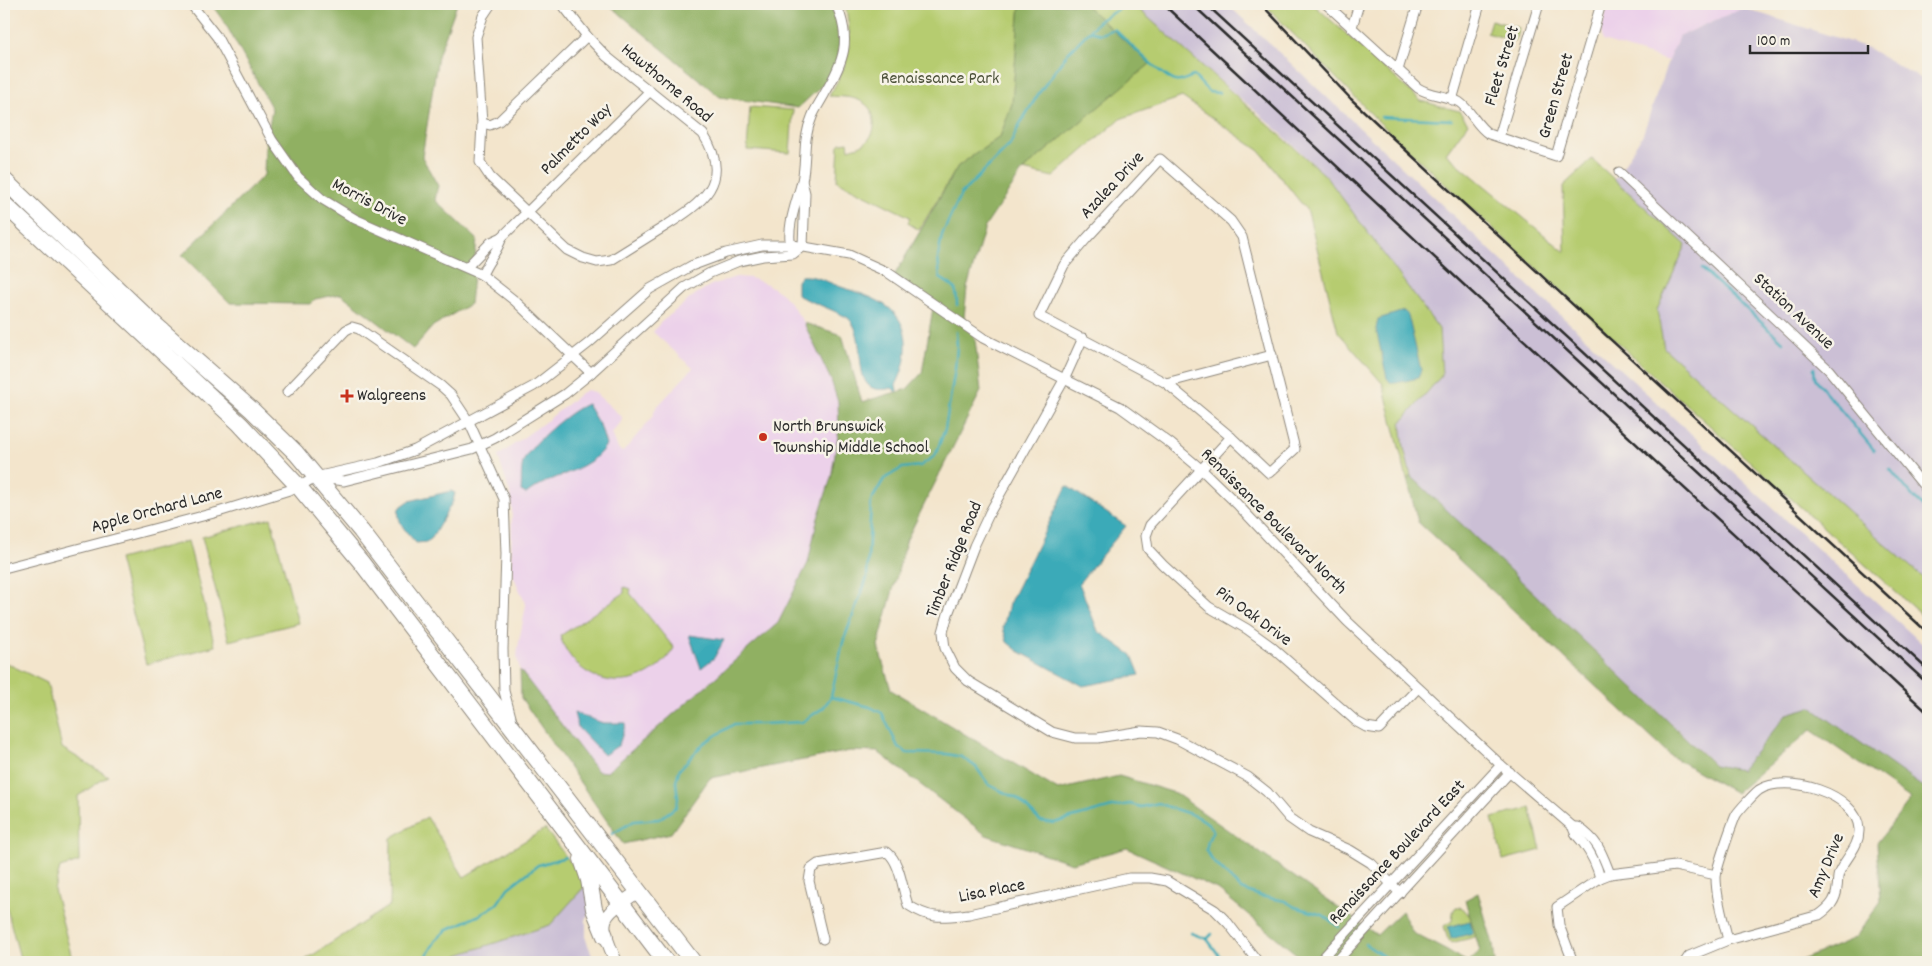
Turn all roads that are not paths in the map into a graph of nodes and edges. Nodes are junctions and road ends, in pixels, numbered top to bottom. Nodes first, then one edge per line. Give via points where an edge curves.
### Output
1 (191, 4) edge
2 (491, 4) edge
3 (562, 4) edge
4 (836, 4) edge
5 (1326, 4) edge
6 (1359, 4) edge
7 (1418, 4) edge
8 (1480, 4) edge
9 (1539, 4) edge
10 (1601, 4) edge
11 (1352, 28) junction
12 (586, 36) junction
13 (1398, 70) junction
14 (650, 91) junction
15 (1452, 100) junction
16 (482, 124) junction
17 (1499, 137) junction
18 (1619, 172) dead end
19 (4, 180) edge
20 (802, 181) junction
21 (4, 204) edge
22 (527, 213) junction
23 (502, 238) junction
24 (790, 245) junction
25 (803, 246) junction
26 (793, 254) junction
27 (467, 267) junction
28 (482, 275) junction
29 (1083, 338) junction
30 (1272, 355) junction
31 (572, 356) junction
32 (591, 373) junction
33 (1064, 380) junction
34 (1166, 382) junction
35 (287, 392) dead end
36 (470, 422) junction
37 (1231, 437) junction
38 (480, 444) junction
39 (1202, 470) junction
40 (315, 478) junction
41 (299, 488) junction
42 (1928, 491) edge
43 (4, 568) edge
44 (1418, 688) junction
45 (514, 731) junction
46 (1501, 765) junction
47 (1510, 772) junction
48 (1572, 827) junction
49 (577, 846) junction
50 (1610, 874) junction
51 (1716, 875) junction
52 (1600, 878) junction
53 (1392, 884) junction
54 (639, 891) junction
55 (1400, 893) junction
56 (621, 903) junction
57 (605, 936) junction
58 (823, 939) dead end
59 (1728, 940) junction
60 (616, 962) edge
61 (666, 962) edge
62 (693, 962) edge
63 (1258, 962) edge
64 (1319, 962) edge
65 (1336, 962) edge
66 (1572, 962) edge
67 (1686, 962) edge

1 - 27 street, Morris Drive via 217,37 268,133 298,177 322,199 355,219
2 - 16 street, Hawthorne Road via 476,37
3 - 12 street, Hawthorne Road
4 - 20 street via 846,35 844,53 838,72 812,116 804,139
5 - 11 street, Green Street
6 - 11 street
7 - 13 street
8 - 15 street
9 - 17 street, Fleet Street
10 - 17 street, Green Street via 1556,156
11 - 13 street, Green Street
12 - 14 street, Hawthorne Road via 624,72
12 - 16 street via 499,121
13 - 15 street, Green Street via 1421,90
14 - 22 street, Palmetto Way
14 - 22 street, Hawthorne Road via 703,134 712,149 716,164 713,184 694,208 611,260 598,262 566,250
15 - 17 street, Green Street via 1463,106 1484,131
16 - 22 street, Hawthorne Road via 480,162
18 - 42 street, Station Avenue via 1830,370
19 - 40 highway via 151,321 252,410 296,453
20 - 24 street via 796,195
20 - 25 street via 805,193
21 - 41 highway via 240,424
22 - 23 street
23 - 27 street via 491,242
23 - 28 street
24 - 25 street, Renaissance Boulevard North
24 - 26 street
24 - 31 street, Renaissance Boulevard North via 762,246 690,266 650,290
25 - 26 street
25 - 33 street, Renaissance Boulevard North via 849,255 887,272 982,338
26 - 32 street via 739,262 684,288
27 - 28 street, Morris Drive
28 - 31 street, Morris Drive via 515,301
29 - 30 street, Azalea Drive via 1039,316 1064,265 1160,158 1231,221 1242,237
29 - 33 street
29 - 34 street, Azalea Drive
30 - 34 street
30 - 37 street, Azalea Drive via 1295,449 1269,473
31 - 32 street, Morris Drive
31 - 36 street, Renaissance Boulevard North via 534,386
32 - 38 street via 544,408
33 - 39 street, Renaissance Boulevard North via 1120,407
33 - 53 street, Timber Ridge Road via 990,512 948,614 943,632 945,648 955,668 968,681 1052,732 1076,738 1098,738 1141,730 1177,739 1248,777 1267,792 1289,818 1309,832 1371,863
34 - 37 street, Azalea Drive
35 - 36 street via 352,327 441,386
36 - 38 street
36 - 40 street, Renaissance Boulevard North via 415,450 378,463
37 - 39 street
38 - 40 street via 439,458 344,481
38 - 45 street via 504,499 504,691
39 - 44 street, Renaissance Boulevard North via 1348,621
39 - 44 street, Pin Oak Drive via 1150,525 1146,536 1148,549 1163,565 1209,607 1272,647 1328,698 1366,727 1379,729
40 - 41 street, Apple Orchard Lane
40 - 45 highway via 361,531
41 - 43 street, Apple Orchard Lane
41 - 49 highway via 361,562
44 - 46 street, Renaissance Boulevard North
45 - 54 highway
46 - 47 street, Renaissance Boulevard North
46 - 53 street, Renaissance Boulevard East
47 - 48 street, Renaissance Boulevard North
47 - 55 street, Renaissance Boulevard East
48 - 50 street, Renaissance Boulevard North via 1578,827 1592,837
48 - 52 street, Renaissance Boulevard North via 1592,856
49 - 56 highway
49 - 57 highway
50 - 51 street via 1675,866
50 - 52 street
51 - 59 street
51 - 59 street, Amy Drive via 1737,814 1759,790 1781,783 1803,785 1825,792 1854,813 1859,828 1857,843 1838,874 1837,892 1830,907 1819,915
52 - 66 street via 1557,907 1559,925
53 - 55 street, Timber Ridge Road
53 - 64 street, Renaissance Boulevard East
54 - 56 street
54 - 62 highway
55 - 65 street, Renaissance Boulevard East
56 - 57 street via 609,912 604,921
56 - 61 highway
57 - 60 street
58 - 63 street, Lisa Place via 809,881 810,869 818,864 887,852 897,866 908,905 924,915 970,914 1129,878 1167,881 1215,910
59 - 67 street, Amy Drive via 1689,956

